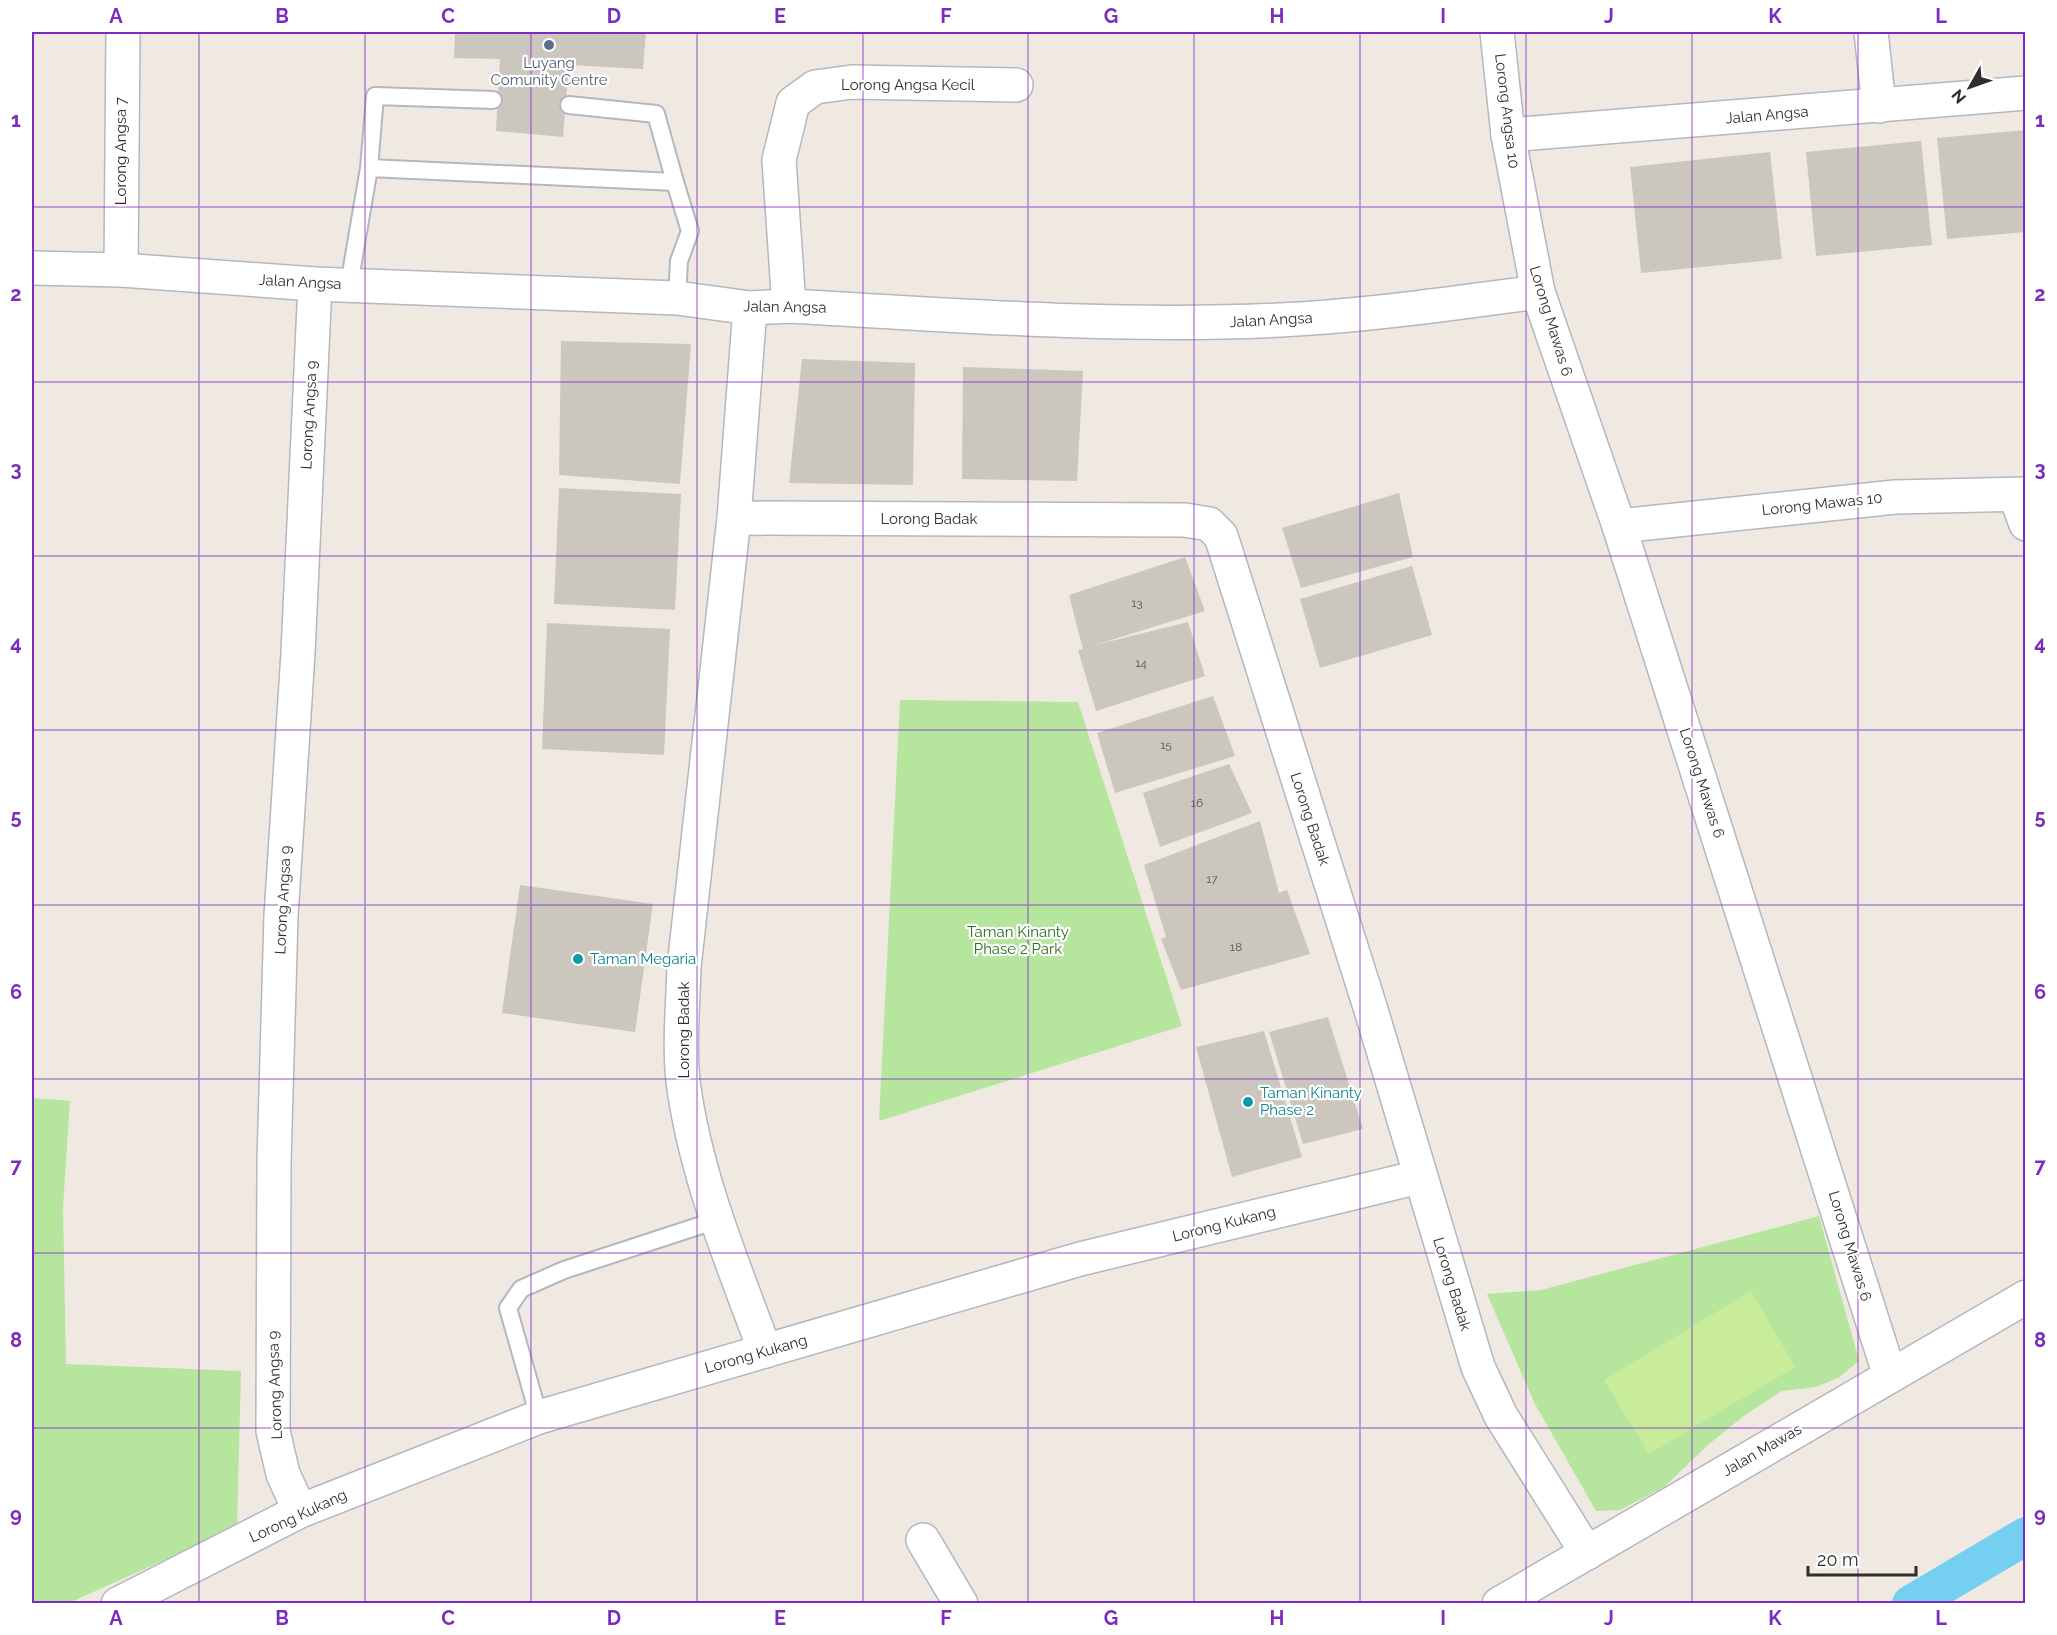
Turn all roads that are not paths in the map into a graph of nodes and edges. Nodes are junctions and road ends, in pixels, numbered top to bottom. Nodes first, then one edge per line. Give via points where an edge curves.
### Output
1 (123, 32) edge
2 (1497, 32) edge
3 (1871, 32) edge
4 (1016, 86) dead end
5 (2025, 93) edge
6 (493, 100) dead end
7 (569, 105) dead end
8 (1879, 106) junction
9 (1508, 135) junction
10 (369, 168) junction
11 (675, 182) junction
12 (1517, 190) joint
13 (32, 268) edge
14 (121, 270) junction
15 (315, 284) junction
16 (349, 285) junction
17 (1538, 292) junction
18 (677, 298) junction
19 (789, 306) junction
20 (750, 309) junction
21 (2022, 504) edge
22 (734, 518) junction
23 (1619, 526) junction
24 (1419, 1177) junction
25 (717, 1220) junction
26 (2025, 1297) edge
27 (765, 1352) junction
28 (1890, 1376) junction
29 (539, 1417) junction
30 (300, 1511) junction
31 (923, 1540) dead end
32 (1587, 1553) junction
33 (118, 1604) edge
34 (961, 1604) edge
35 (1499, 1604) edge

1 - 14 street, Lorong Angsa 7
2 - 9 street, Lorong Angsa 10
3 - 8 street
4 - 19 street, Lorong Angsa Kecil via 852,82 814,87 793,103 779,160
5 - 8 street, Jalan Angsa
6 - 10 lane via 375,96
7 - 11 lane via 656,114
8 - 9 street, Jalan Angsa
9 - 12 street, Lorong Angsa 10
10 - 11 lane
10 - 16 lane
11 - 18 lane via 690,231 679,261
12 - 17 street, Lorong Mawas 6
13 - 14 street, Jalan Angsa
14 - 15 street, Jalan Angsa
15 - 16 street, Jalan Angsa
15 - 30 street, Lorong Angsa 9 via 281,916 274,1162 273,1431 283,1474
16 - 18 street, Jalan Angsa
17 - 19 street, Jalan Angsa via 1383,312 1205,322 987,317
17 - 23 street, Lorong Mawas 6
18 - 20 street, Jalan Angsa
19 - 20 street, Jalan Angsa
20 - 22 street, Lorong Badak
21 - 23 street, Lorong Mawas 10 via 1895,496
22 - 24 street, Lorong Badak via 1185,520 1209,524 1221,536 1371,1010
22 - 25 street, Lorong Badak via 684,967 682,1027 683,1080
23 - 28 street, Lorong Mawas 6
24 - 27 street, Lorong Kukang via 1080,1259
24 - 32 street, Lorong Badak via 1478,1367 1501,1416
25 - 27 street, Lorong Badak
25 - 29 lane via 564,1270 521,1289 508,1308
26 - 28 street, Jalan Mawas
27 - 29 street, Lorong Kukang
28 - 32 street, Jalan Mawas
29 - 30 street, Lorong Kukang
30 - 33 street, Lorong Kukang
31 - 34 street
32 - 35 street, Jalan Mawas

